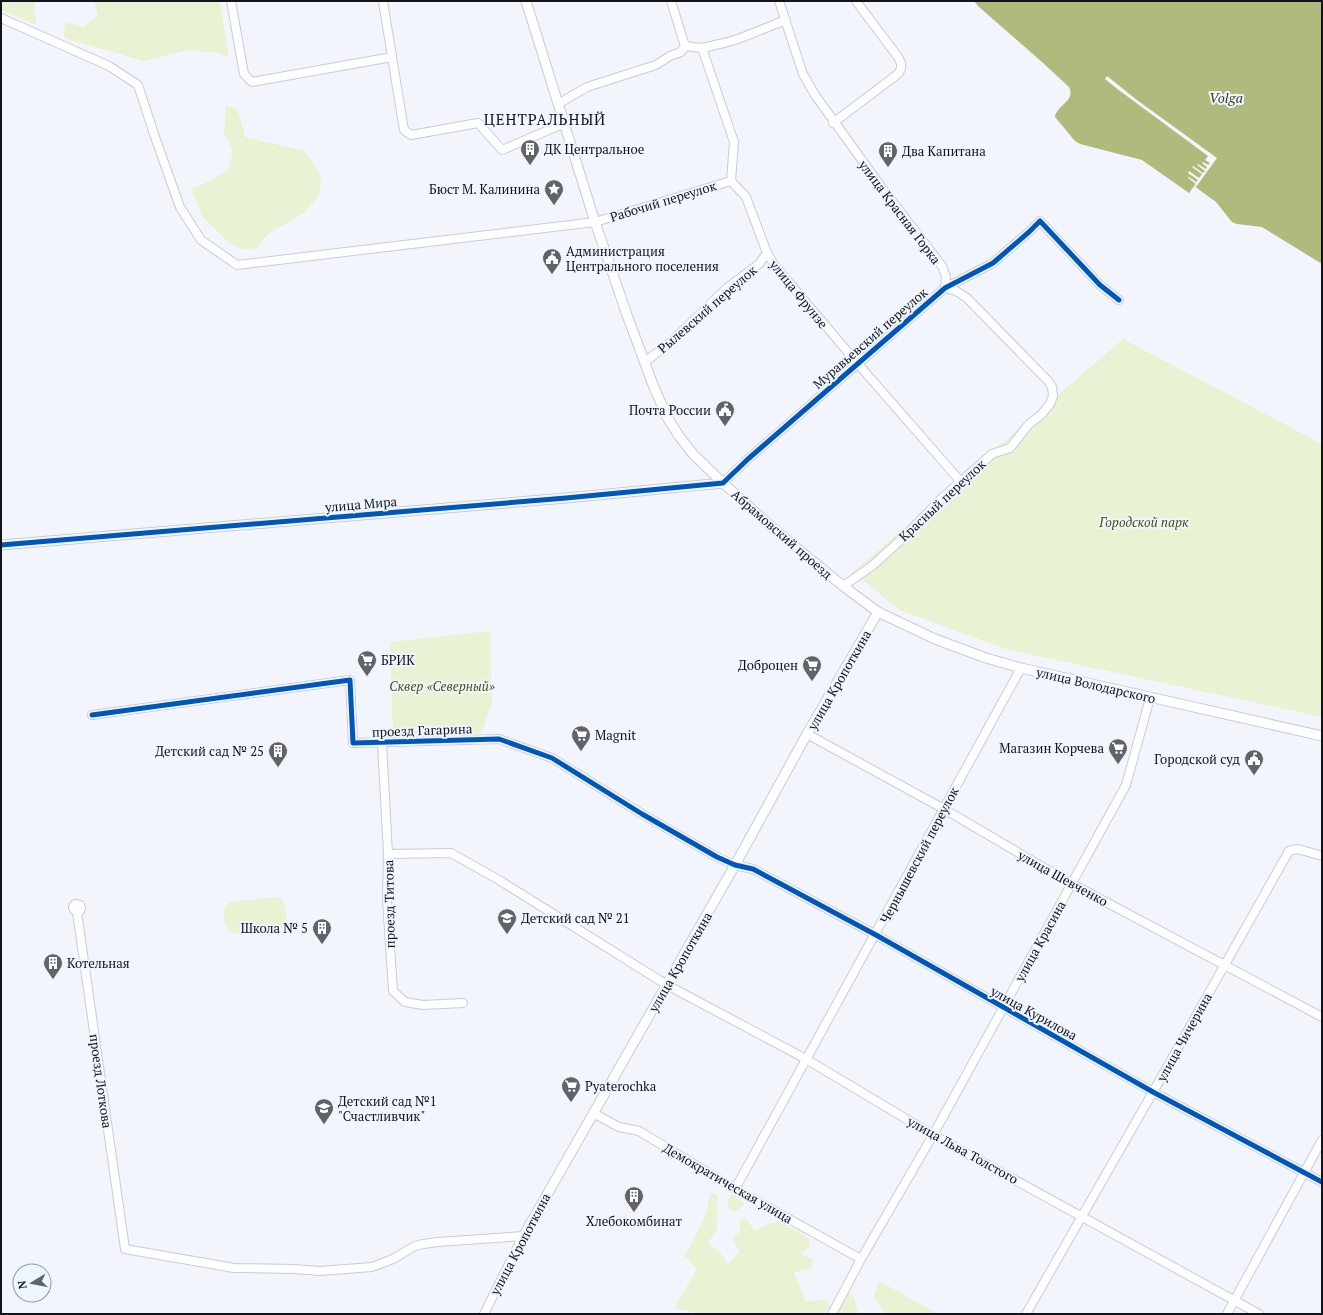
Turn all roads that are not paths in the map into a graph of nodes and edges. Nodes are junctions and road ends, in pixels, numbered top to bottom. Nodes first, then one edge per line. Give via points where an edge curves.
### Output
1 (231, 1) edge
2 (526, 1) edge
3 (671, 1) edge
4 (779, 1) edge
5 (856, 1) edge
6 (383, 2) dead end
7 (1, 18) edge
8 (786, 20) junction
9 (686, 46) junction
10 (702, 48) junction
11 (392, 57) junction
12 (558, 104) junction
13 (833, 123) junction
14 (565, 124) junction
15 (731, 181) junction
16 (595, 222) junction
17 (767, 253) junction
18 (945, 288) junction
19 (1119, 300) dead end
20 (645, 362) junction
21 (858, 364) junction
22 (961, 482) junction
23 (723, 483) junction
24 (1, 545) edge
25 (843, 586) junction
26 (878, 612) junction
27 (1021, 668) junction
28 (1150, 698) junction
29 (92, 715) dead end
30 (807, 734) junction
31 (1322, 736) edge
32 (382, 743) junction
33 (944, 809) junction
34 (388, 854) junction
35 (1322, 856) edge
36 (735, 865) junction
37 (1072, 884) junction
38 (77, 912) dead end
39 (876, 935) junction
40 (1224, 966) junction
41 (667, 985) junction
42 (463, 1003) dead end
43 (1003, 1008) junction
44 (1322, 1017) edge
45 (806, 1059) junction
46 (1153, 1092) junction
47 (593, 1113) junction
48 (933, 1135) junction
49 (1322, 1140) edge
50 (1304, 1172) junction
51 (1322, 1182) edge
52 (735, 1189) junction
53 (1082, 1217) junction
54 (522, 1239) junction
55 (861, 1260) junction
56 (1234, 1301) junction
57 (484, 1314) edge
58 (832, 1314) edge
59 (1026, 1314) edge
60 (1227, 1314) edge
61 (1259, 1314) edge

1 - 11 street via 244,74 252,82
2 - 12 street, Абрамовский проезд
3 - 9 street
4 - 8 street, улица Красная Горка
5 - 13 street via 895,52 901,69 898,74
6 - 11 street
7 - 16 street, Рабочий переулок via 109,66 138,85 180,207 201,240 238,265
8 - 10 street via 738,39
8 - 13 street, улица Красная Горка via 803,74
9 - 10 street
9 - 12 street via 681,52 656,65 587,87
10 - 15 street via 734,142
11 - 14 street via 404,130 411,135 478,123 502,150
12 - 14 street, Абрамовский проезд
13 - 18 street, улица Красная Горка via 942,266 946,278
14 - 16 street, Абрамовский проезд
15 - 16 street, Рабочий переулок
15 - 17 street, улица Фрунзе via 746,197
16 - 20 street, Абрамовский проезд
17 - 20 street, Рылевский переулок via 759,264 728,288 671,342
17 - 21 street, улица Фрунзе via 775,266
18 - 19 street, Муравьевский переулок via 993,262 1040,221 1100,285
18 - 21 street, Муравьевский переулок
18 - 22 street, Красный переулок via 967,298 1048,381 1053,396 1041,415 1029,424 1010,448 992,454
20 - 23 street, Абрамовский проезд via 667,417 679,436 693,454
21 - 22 street, улица Фрунзе
21 - 23 street, Муравьевский переулок
22 - 25 street, Красный переулок via 872,566
23 - 24 street, улица Мира
23 - 25 street, Абрамовский проезд
25 - 26 street, Абрамовский проезд
26 - 27 street, улица Володарского via 935,639
26 - 30 street, улица Кропоткина
27 - 28 street, улица Володарского
27 - 33 street, Чернышевский переулок
28 - 31 street, улица Володарского
28 - 37 street, улица Красина via 1126,785
29 - 32 street, проезд Гагарина via 350,680 353,744
30 - 33 street, улица Шевченко
30 - 36 street, улица Кропоткина
32 - 34 street, проезд Титова
32 - 36 street, проезд Гагарина via 499,739 552,758 642,814
33 - 37 street, улица Шевченко
33 - 39 street, Чернышевский переулок
34 - 41 street, улица Льва Толстого via 451,853
34 - 42 street, проезд Титова via 387,900 393,991 405,1002 422,1005
35 - 40 street, улица Чичерина via 1298,849 1289,851
36 - 39 street, улица Курилова via 753,869
36 - 41 street, улица Кропоткина
37 - 40 street, улица Шевченко
37 - 43 street, улица Красина
38 - 54 street, проезд Лоткова via 125,1250 234,1268 293,1268 320,1271 372,1267 423,1244
39 - 43 street, улица Курилова
39 - 45 street, Чернышевский переулок
40 - 44 street, улица Шевченко
40 - 46 street, улица Чичерина
41 - 45 street, улица Льва Толстого
41 - 47 street, улица Кропоткина
43 - 46 street, улица Курилова
43 - 48 street, улица Красина
45 - 48 street, улица Льва Толстого
45 - 52 street, Чернышевский переулок
46 - 50 street, улица Курилова
46 - 53 street, улица Чичерина
47 - 52 street, Демократическая улица via 619,1127 638,1131
47 - 54 street, улица Кропоткина
48 - 53 street, улица Льва Толстого
48 - 55 street, улица Красина
49 - 50 street
50 - 51 street, улица Курилова
50 - 56 street
52 - 55 street, Демократическая улица
53 - 56 street, улица Льва Толстого
53 - 59 street, улица Чичерина
54 - 57 street, улица Кропоткина
55 - 58 street, улица Красина
56 - 60 street
56 - 61 street, улица Льва Толстого

